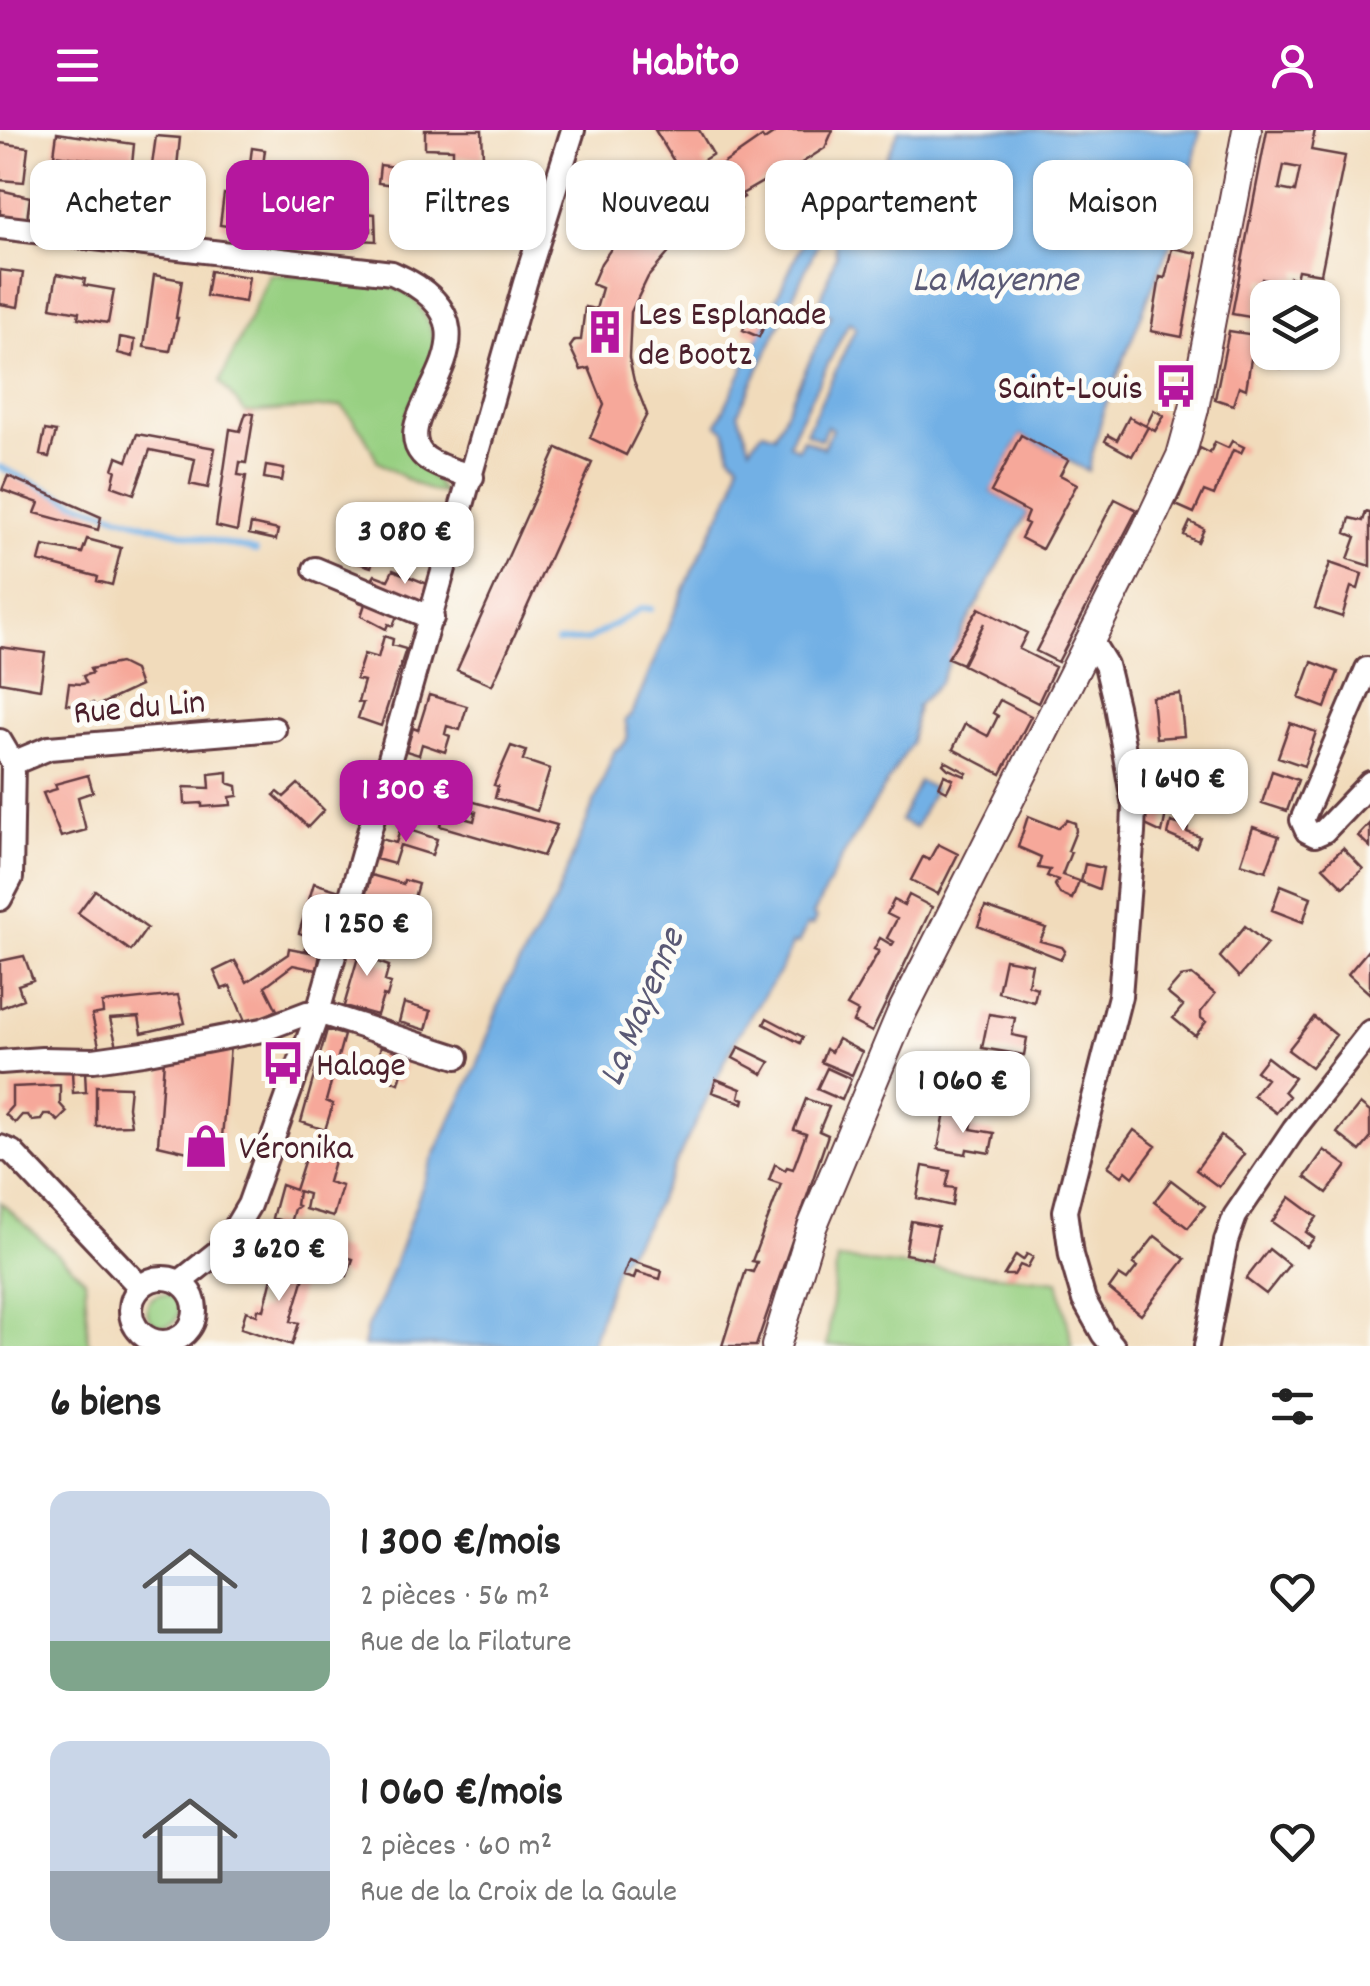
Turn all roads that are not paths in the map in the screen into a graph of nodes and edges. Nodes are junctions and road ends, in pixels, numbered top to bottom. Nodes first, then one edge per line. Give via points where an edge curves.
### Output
1 (573, 130) edge
2 (1248, 130) edge
3 (0, 227) edge
4 (472, 477) junction
5 (315, 569) dead end
6 (432, 618) junction
7 (1090, 639) junction
8 (1369, 669) edge
9 (274, 729) dead end
10 (0, 741) edge
11 (12, 763) junction
12 (1370, 783) edge
13 (0, 899) edge
14 (318, 1012) junction
15 (1370, 1032) edge
16 (457, 1057) dead end
17 (0, 1062) edge
18 (0, 1147) edge
19 (180, 1282) junction
20 (140, 1287) junction
21 (163, 1344) edge
22 (776, 1346) edge
23 (1113, 1346) edge
24 (1206, 1346) edge

1 - 4 street
2 - 7 main road via 1181,456
3 - 4 street via 392,273 420,284 440,306 447,359 418,416 416,444 425,458
4 - 6 street
5 - 6 street
6 - 14 street
7 - 22 main road via 900,1014 812,1227
7 - 23 street via 1106,665 1116,706 1133,833 1120,996 1065,1211 1084,1300
8 - 12 street via 1302,820 1306,831 1324,831
9 - 11 street, Rue du Lin via 50,748
10 - 11 street
11 - 13 street via 11,878
14 - 16 street
14 - 17 street via 143,1053
14 - 19 street via 248,1206 224,1247
15 - 24 street via 1234,1216
18 - 20 street
19 - 20 street via 159,1278
19 - 21 street via 195,1305 193,1323
20 - 21 street via 130,1306 135,1328

